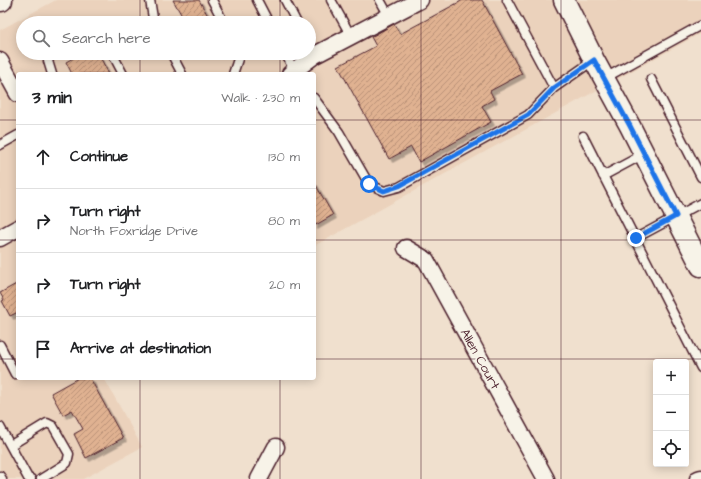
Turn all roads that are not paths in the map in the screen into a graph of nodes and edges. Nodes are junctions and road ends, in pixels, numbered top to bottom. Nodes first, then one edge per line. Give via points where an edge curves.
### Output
1 (150, 0) edge
2 (212, 0) edge
3 (257, 0) edge
4 (285, 0) edge
5 (331, 0) edge
6 (380, 0) edge
7 (420, 0) edge
8 (507, 0) edge
9 (564, 0) edge
10 (153, 16) edge
11 (220, 16) edge
12 (265, 16) edge
13 (293, 16) edge
14 (389, 16) junction
15 (701, 25) edge
16 (351, 36) junction
17 (316, 49) edge
18 (48, 60) edge
19 (116, 60) edge
20 (175, 60) edge
21 (238, 60) edge
22 (288, 60) edge
23 (304, 60) edge
24 (594, 60) junction
25 (0, 61) edge
26 (51, 72) edge
27 (122, 72) edge
28 (181, 72) edge
29 (234, 72) edge
30 (294, 72) edge
31 (295, 72) edge
32 (605, 78) junction
33 (651, 79) dead end
34 (554, 88) junction
35 (16, 90) edge
36 (316, 101) edge
37 (16, 136) edge
38 (583, 136) dead end
39 (0, 145) edge
40 (644, 154) junction
41 (603, 176) junction
42 (701, 177) edge
43 (701, 203) edge
44 (676, 216) junction
45 (16, 229) edge
46 (0, 238) edge
47 (636, 238) junction
48 (406, 248) dead end
49 (701, 266) edge
50 (0, 345) edge
51 (701, 368) edge
52 (15, 374) dead end
53 (0, 427) edge
54 (11, 444) junction
55 (276, 447) dead end
56 (0, 476) edge
57 (2, 479) edge
58 (31, 479) edge
59 (41, 479) edge
60 (259, 479) edge
61 (546, 479) edge

1 - 10 lane
2 - 11 lane
3 - 12 lane
4 - 13 lane
5 - 16 lane
6 - 14 lane
7 - 14 street
8 - 34 lane
9 - 24 street
14 - 16 street
15 - 32 lane
16 - 17 street
18 - 26 lane
19 - 27 lane
20 - 28 lane
21 - 29 lane
22 - 30 lane
23 - 31 street
24 - 32 street
24 - 34 lane
25 - 35 street
32 - 40 street
33 - 42 lane
34 - 36 lane via 528,115 399,186 384,191 369,184 339,132
37 - 39 lane
38 - 41 lane
40 - 41 lane
40 - 44 street
41 - 47 lane
43 - 44 lane
44 - 47 lane
44 - 49 street
45 - 46 street
47 - 51 lane
48 - 61 street, Allen Court via 426,260
50 - 52 lane
53 - 54 lane
54 - 58 lane via 28,478
54 - 59 lane via 47,423 53,426 69,454 67,463
55 - 60 street
56 - 57 lane

